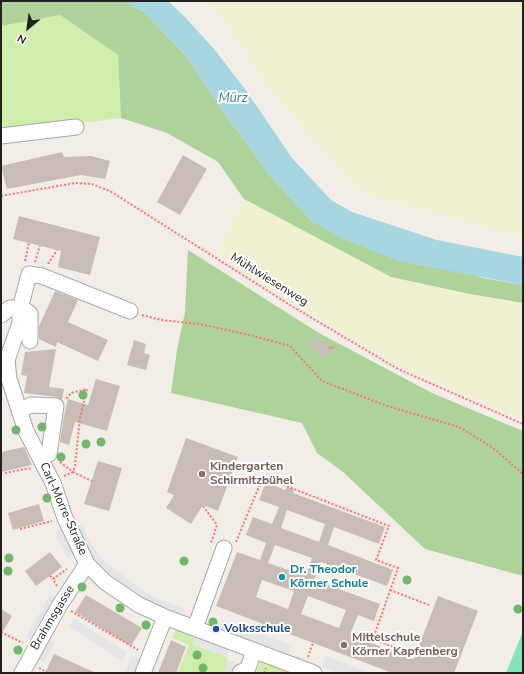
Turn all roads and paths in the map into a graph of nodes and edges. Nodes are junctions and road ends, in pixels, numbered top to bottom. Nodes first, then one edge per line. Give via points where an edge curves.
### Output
1 (76, 127) dead end
2 (1, 136) edge
3 (1, 196) edge
4 (40, 246) dead end
5 (33, 269) dead end
6 (20, 307) junction
7 (130, 312) joint
8 (1, 315) edge
9 (30, 341) dead end
10 (336, 345) dead end
11 (329, 347) dead end
12 (71, 393) dead end
13 (85, 400) junction
14 (90, 401) dead end
15 (19, 408) junction
16 (523, 424) edge
17 (44, 458) junction
18 (73, 472) junction
19 (5, 473) dead end
20 (523, 474) edge
21 (92, 481) dead end
22 (53, 483) junction
23 (203, 506) dead end
24 (65, 518) junction
25 (20, 529) dead end
26 (217, 547) junction
27 (87, 564) junction
28 (50, 576) dead end
29 (53, 579) dead end
30 (390, 590) junction
31 (429, 605) dead end
32 (59, 606) junction
33 (165, 617) junction
34 (195, 628) junction
35 (1, 632) edge
36 (313, 643) dead end
37 (35, 649) junction
38 (254, 651) junction
39 (411, 654) dead end
40 (149, 657) junction
41 (305, 668) edge
42 (22, 673) edge
43 (143, 673) edge
44 (240, 673) edge

1 - 2 street
3 - 16 path, Mühlwiesenweg via 75,183 92,184 110,191 290,305 398,369
4 - 5 path
6 - 7 street, Carl-Morre-Straße via 29,274 42,276
6 - 8 street via 10,308
6 - 9 street via 30,314
6 - 15 street, Carl-Morre-Straße via 20,322 7,360 9,379
7 - 20 path via 161,320 199,324 290,346 322,381 387,406 459,427 492,447
10 - 11 path via 332,349
12 - 13 path via 87,390
13 - 14 path
13 - 18 path
15 - 17 street, Carl-Morre-Straße via 26,431
15 - 17 street via 31,405 56,406
17 - 18 path
17 - 19 path
17 - 22 street, Carl-Morre-Straße
18 - 21 path
18 - 22 path
22 - 24 street, Carl-Morre-Straße
23 - 26 path via 217,525
24 - 25 path
24 - 27 street, Carl-Morre-Straße
26 - 30 path via 233,551 263,477 389,526 376,560 398,568
26 - 34 street
27 - 32 street, Brahmsgasse
27 - 33 street, Carl-Morre-Straße via 105,582 139,605
28 - 29 path
30 - 31 path
30 - 39 path via 374,639
32 - 37 street, Brahmsgasse
32 - 40 path
33 - 34 street, Carl-Morre-Straße
33 - 40 street
34 - 38 street, Carl-Morre-Straße
35 - 37 path
36 - 41 path
37 - 42 street, Brahmsgasse
38 - 41 street, Carl-Morre-Straße
38 - 44 street via 248,668
40 - 43 street

